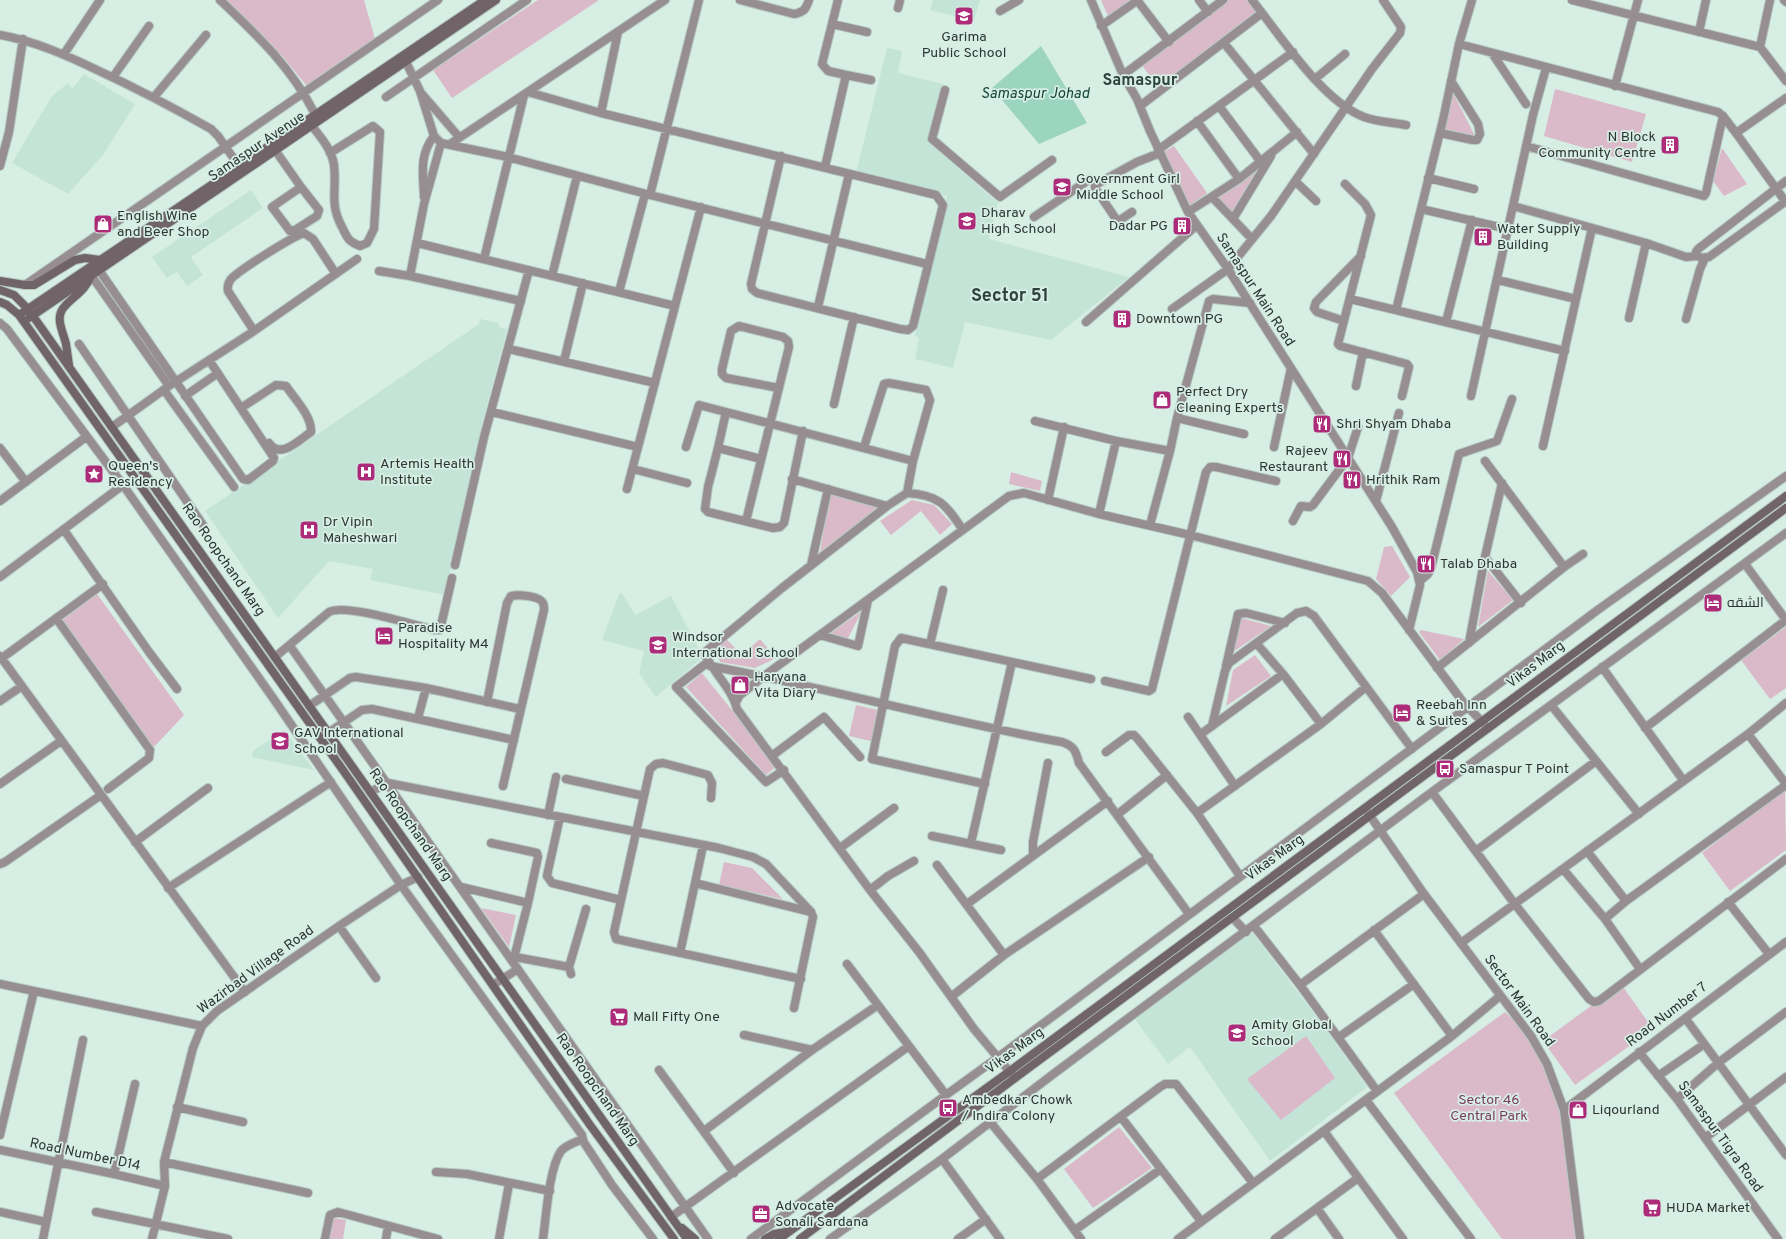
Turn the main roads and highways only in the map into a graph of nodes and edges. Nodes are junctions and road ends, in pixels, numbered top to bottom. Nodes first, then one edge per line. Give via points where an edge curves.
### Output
1 (485, 0) edge
2 (496, 0) edge
3 (212, 188) junction
4 (100, 260) junction
5 (91, 275) junction
6 (0, 281) edge
7 (0, 290) edge
8 (0, 302) edge
9 (30, 312) junction
10 (21, 318) junction
11 (70, 368) junction
12 (150, 479) junction
13 (140, 486) junction
14 (1786, 496) edge
15 (1786, 508) edge
16 (1012, 1074) junction
17 (677, 1226) junction
18 (790, 1230) junction
19 (673, 1238) edge
20 (803, 1238) edge
21 (687, 1239) edge
22 (695, 1239) edge
23 (765, 1239) edge
24 (778, 1239) edge

1 - 3 main road, Samaspur Avenue via 239,166
2 - 3 main road, Samaspur Avenue via 275,150
3 - 4 main road, Samaspur Avenue
3 - 5 main road, Samaspur Avenue
4 - 6 main road via 75,260 38,283 25,285
4 - 9 main road, Samaspur Avenue
5 - 9 main road, Samaspur Avenue
5 - 11 main road via 87,286 60,312 60,325
7 - 9 main road, Rao Roopchand Marg via 14,296
8 - 10 main road, Rao Roopchand Marg
9 - 10 main road
9 - 11 main road, Rao Roopchand Marg
10 - 13 main road, Rao Roopchand Marg
11 - 12 main road, Rao Roopchand Marg
12 - 13 main road
12 - 17 main road, Rao Roopchand Marg
13 - 19 main road, Rao Roopchand Marg via 418,877 590,1125
14 - 16 main road, Vikas Marg
15 - 16 main road, Vikas Marg via 1233,918
16 - 18 main road, Vikas Marg
16 - 20 main road, Vikas Marg
17 - 21 main road, Rao Roopchand Marg
17 - 22 main road
18 - 23 main road
18 - 24 main road, Vikas Marg

